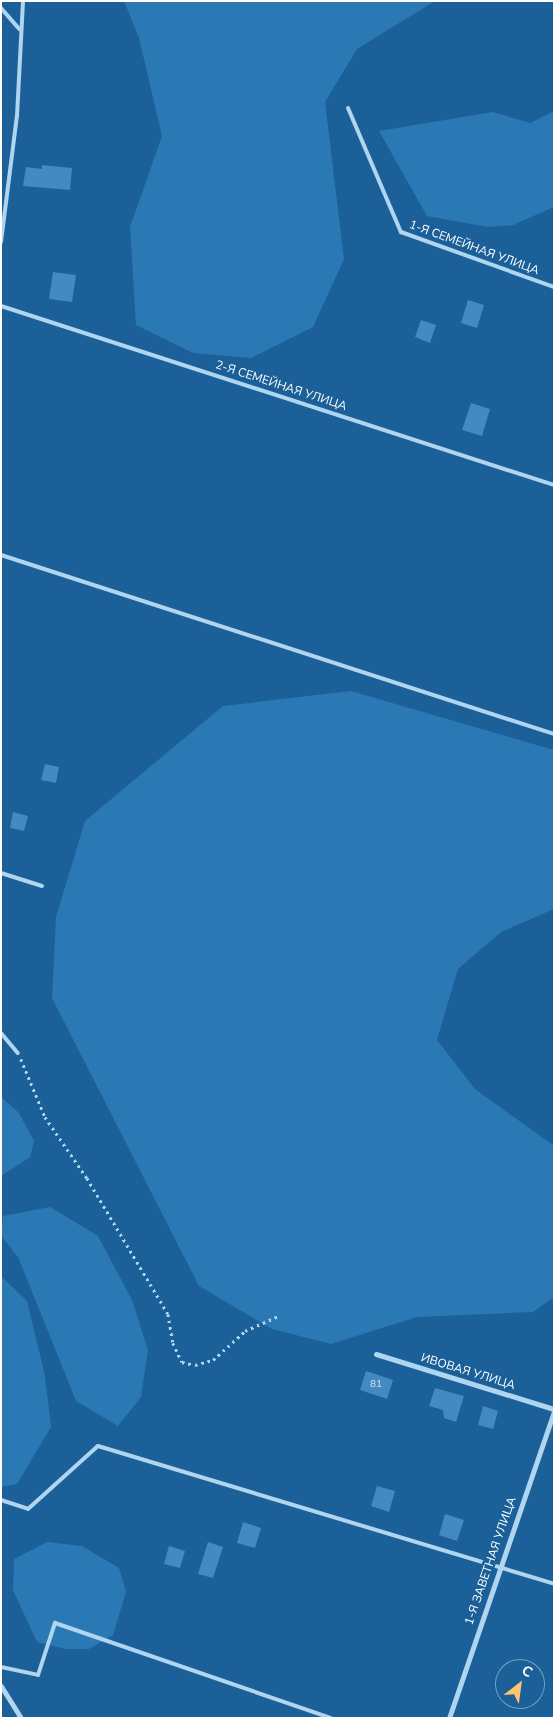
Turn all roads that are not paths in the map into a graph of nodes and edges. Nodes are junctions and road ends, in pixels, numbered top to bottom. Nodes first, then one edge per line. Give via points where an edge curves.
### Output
1 (23, 1) edge
2 (1, 8) edge
3 (20, 30) junction
4 (348, 108) dead end
5 (1, 242) edge
6 (554, 287) edge
7 (1, 306) edge
8 (554, 485) edge
9 (1, 555) edge
10 (554, 734) edge
11 (1, 874) edge
12 (42, 886) dead end
13 (1, 1033) edge
14 (18, 1053) road end
15 (376, 1354) dead end
16 (554, 1410) edge
17 (1, 1500) edge
18 (500, 1566) junction
19 (554, 1584) edge
20 (1, 1667) edge
21 (1, 1686) edge
22 (21, 1718) edge
23 (331, 1718) edge
24 (449, 1718) edge

1 - 3 lane
2 - 3 lane
3 - 5 lane via 17,116
4 - 6 lane, 1-Я СЕМЕЙНАЯ УЛИЦА via 401,232
7 - 8 lane, 2-Я СЕМЕЙНАЯ УЛИЦА
9 - 10 lane
11 - 12 lane
13 - 14 lane
15 - 16 street, ИВОВАЯ УЛИЦА
16 - 18 street, 1-Я ЗАВЕТНАЯ УЛИЦА
17 - 18 lane via 28,1509 98,1446
18 - 19 lane
18 - 24 street, 1-Я ЗАВЕТНАЯ УЛИЦА
20 - 23 lane via 38,1675 55,1623
21 - 22 street

